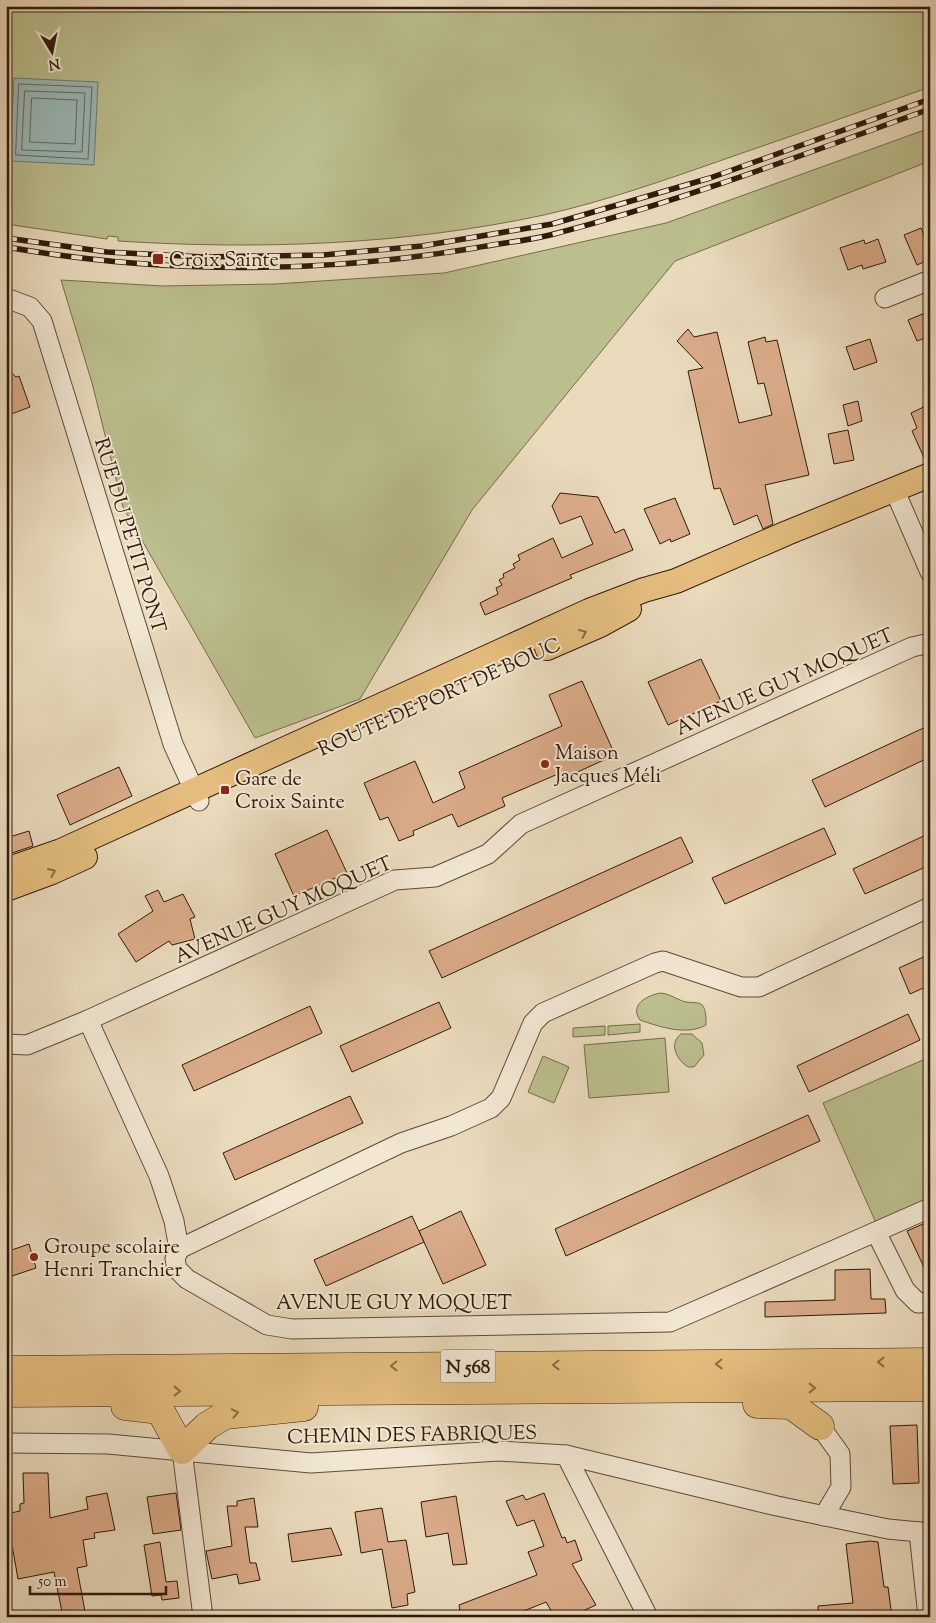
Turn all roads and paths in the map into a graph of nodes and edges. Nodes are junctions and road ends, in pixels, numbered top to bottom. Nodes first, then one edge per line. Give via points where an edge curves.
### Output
1 (930, 280) edge
2 (6, 298) edge
3 (885, 298) dead end
4 (930, 476) edge
5 (894, 489) junction
6 (930, 572) edge
7 (930, 643) edge
8 (196, 796) junction
9 (6, 870) edge
10 (6, 889) edge
11 (930, 908) edge
12 (88, 1020) junction
13 (6, 1044) edge
14 (930, 1208) edge
15 (876, 1232) junction
16 (179, 1249) junction
17 (930, 1302) edge
18 (930, 1362) edge
19 (6, 1370) edge
20 (930, 1387) edge
21 (565, 1389) junction
22 (607, 1389) junction
23 (6, 1393) edge
24 (6, 1400) edge
25 (820, 1426) joint
26 (6, 1444) edge
27 (182, 1450) junction
28 (566, 1455) junction
29 (824, 1516) junction
30 (924, 1533) edge
31 (204, 1617) edge
32 (648, 1617) edge
33 (928, 1617) edge

1 - 3 street
2 - 8 street, RUE DU PETIT PONT via 30,307 42,321 173,744
4 - 5 main road, ROUTE DE PORT DE BOUC
5 - 6 street
5 - 8 main road, ROUTE DE PORT DE BOUC via 676,581 600,625
7 - 12 street, AVENUE GUY MOQUET via 912,648 521,824 488,854 435,877 395,880
8 - 9 main road, ROUTE DE PORT DE BOUC
10 -> 8 main road, ROUTE DE PORT DE BOUC via 52,872
11 - 16 street via 759,987 741,987 663,961 542,1012 533,1023 501,1098 491,1108 401,1143
12 - 13 street, AVENUE GUY MOQUET via 27,1045
12 - 16 street, AVENUE GUY MOQUET via 159,1176 174,1221
14 - 15 street, AVENUE GUY MOQUET
15 - 16 street, AVENUE GUY MOQUET via 670,1322 292,1328 267,1325 187,1279 177,1269 175,1259
15 - 17 street via 905,1290 918,1303
18 -> 19 highway, N 568
22 -> 20 highway, N 568
21 - 22 highway, N 568
23 -> 21 highway, N 568
27 -> 21 highway via 207,1426 225,1415 242,1411
22 - 25 highway via 716,1403 791,1404
24 - 27 highway via 160,1410
25 - 29 street via 840,1454 841,1487
26 - 27 street, CHEMIN DES FABRIQUES via 108,1444
27 - 28 street, CHEMIN DES FABRIQUES via 311,1463 498,1451
27 - 31 street
28 - 29 street, CHEMIN DES FABRIQUES
28 - 32 street
29 - 30 street, CHEMIN DES FABRIQUES via 888,1530
30 - 33 street

